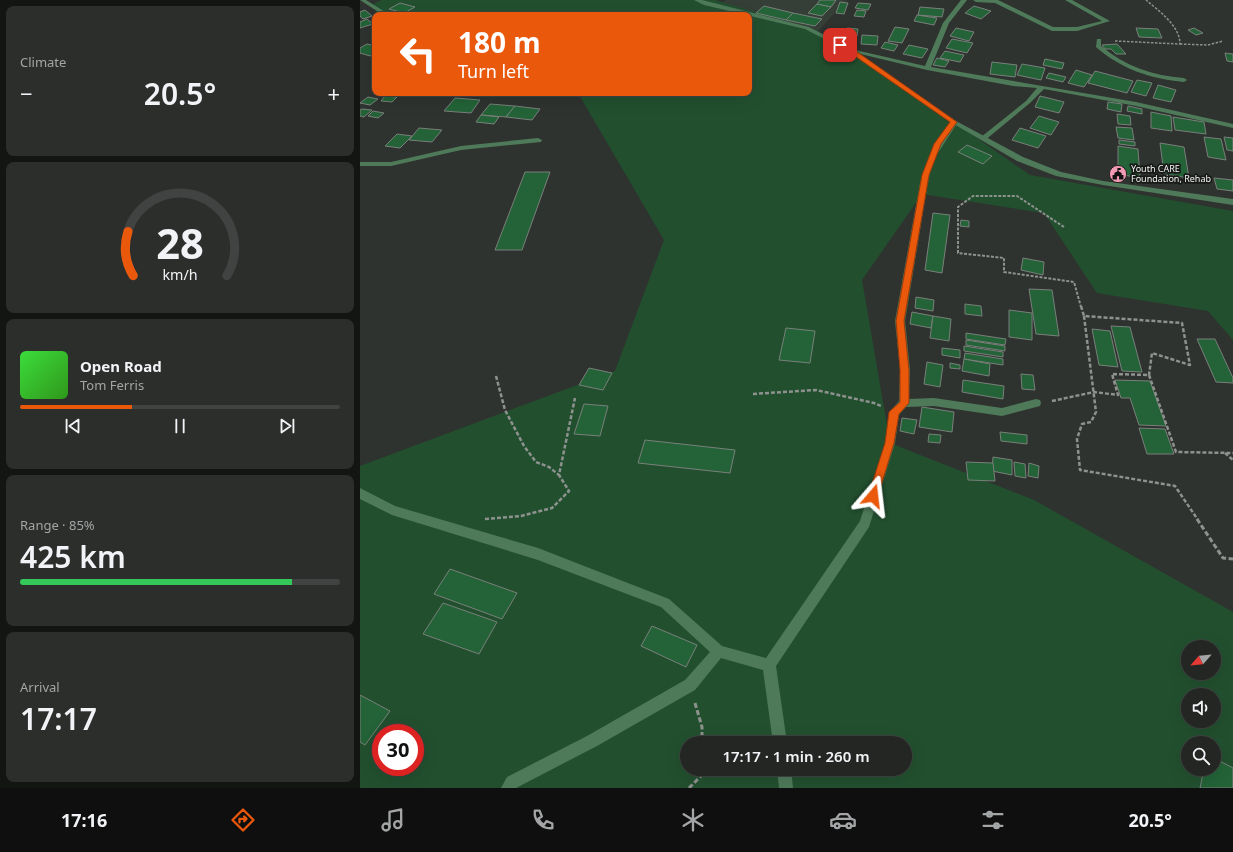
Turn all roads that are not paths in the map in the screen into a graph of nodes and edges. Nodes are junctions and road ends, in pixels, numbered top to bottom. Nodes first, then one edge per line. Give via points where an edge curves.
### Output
1 (362, 0) edge
2 (697, 0) edge
3 (964, 0) edge
4 (976, 0) edge
5 (1068, 0) edge
6 (995, 1) edge
7 (382, 12) edge
8 (740, 12) edge
9 (752, 15) edge
10 (1099, 40) road end
11 (851, 51) junction
12 (927, 68) junction
13 (1184, 80) dead end
14 (1042, 87) junction
15 (954, 122) junction
16 (1233, 126) edge
17 (984, 139) junction
18 (538, 140) dead end
19 (360, 164) edge
20 (1233, 202) edge
21 (904, 403) junction
22 (1036, 403) road end
23 (360, 493) edge
24 (719, 652) junction
25 (769, 665) junction
26 (779, 736) edge
27 (785, 776) edge
28 (508, 788) edge
29 (786, 788) edge

1 - 7 street
2 - 8 street
3 - 12 street via 946,23
4 - 6 street
5 - 6 street via 1107,21 1077,29 1052,29
9 - 11 street via 807,28
10 - 13 street via 1098,46 1107,55 1136,69 1169,80
11 - 12 street
11 - 15 street
12 - 14 street
14 - 16 street via 1136,104
14 - 17 street
15 - 17 street
15 - 21 street via 937,144 925,175 900,321 905,370
17 - 20 street via 1020,159 1059,174
18 - 19 street via 461,148 391,164
21 - 22 street via 934,402 1002,412
21 - 25 street via 894,412 890,443 865,523
23 - 24 street via 392,510 538,554 665,603
24 - 25 street
24 - 28 street via 690,685 592,741 512,782
25 - 26 street
27 - 29 street

